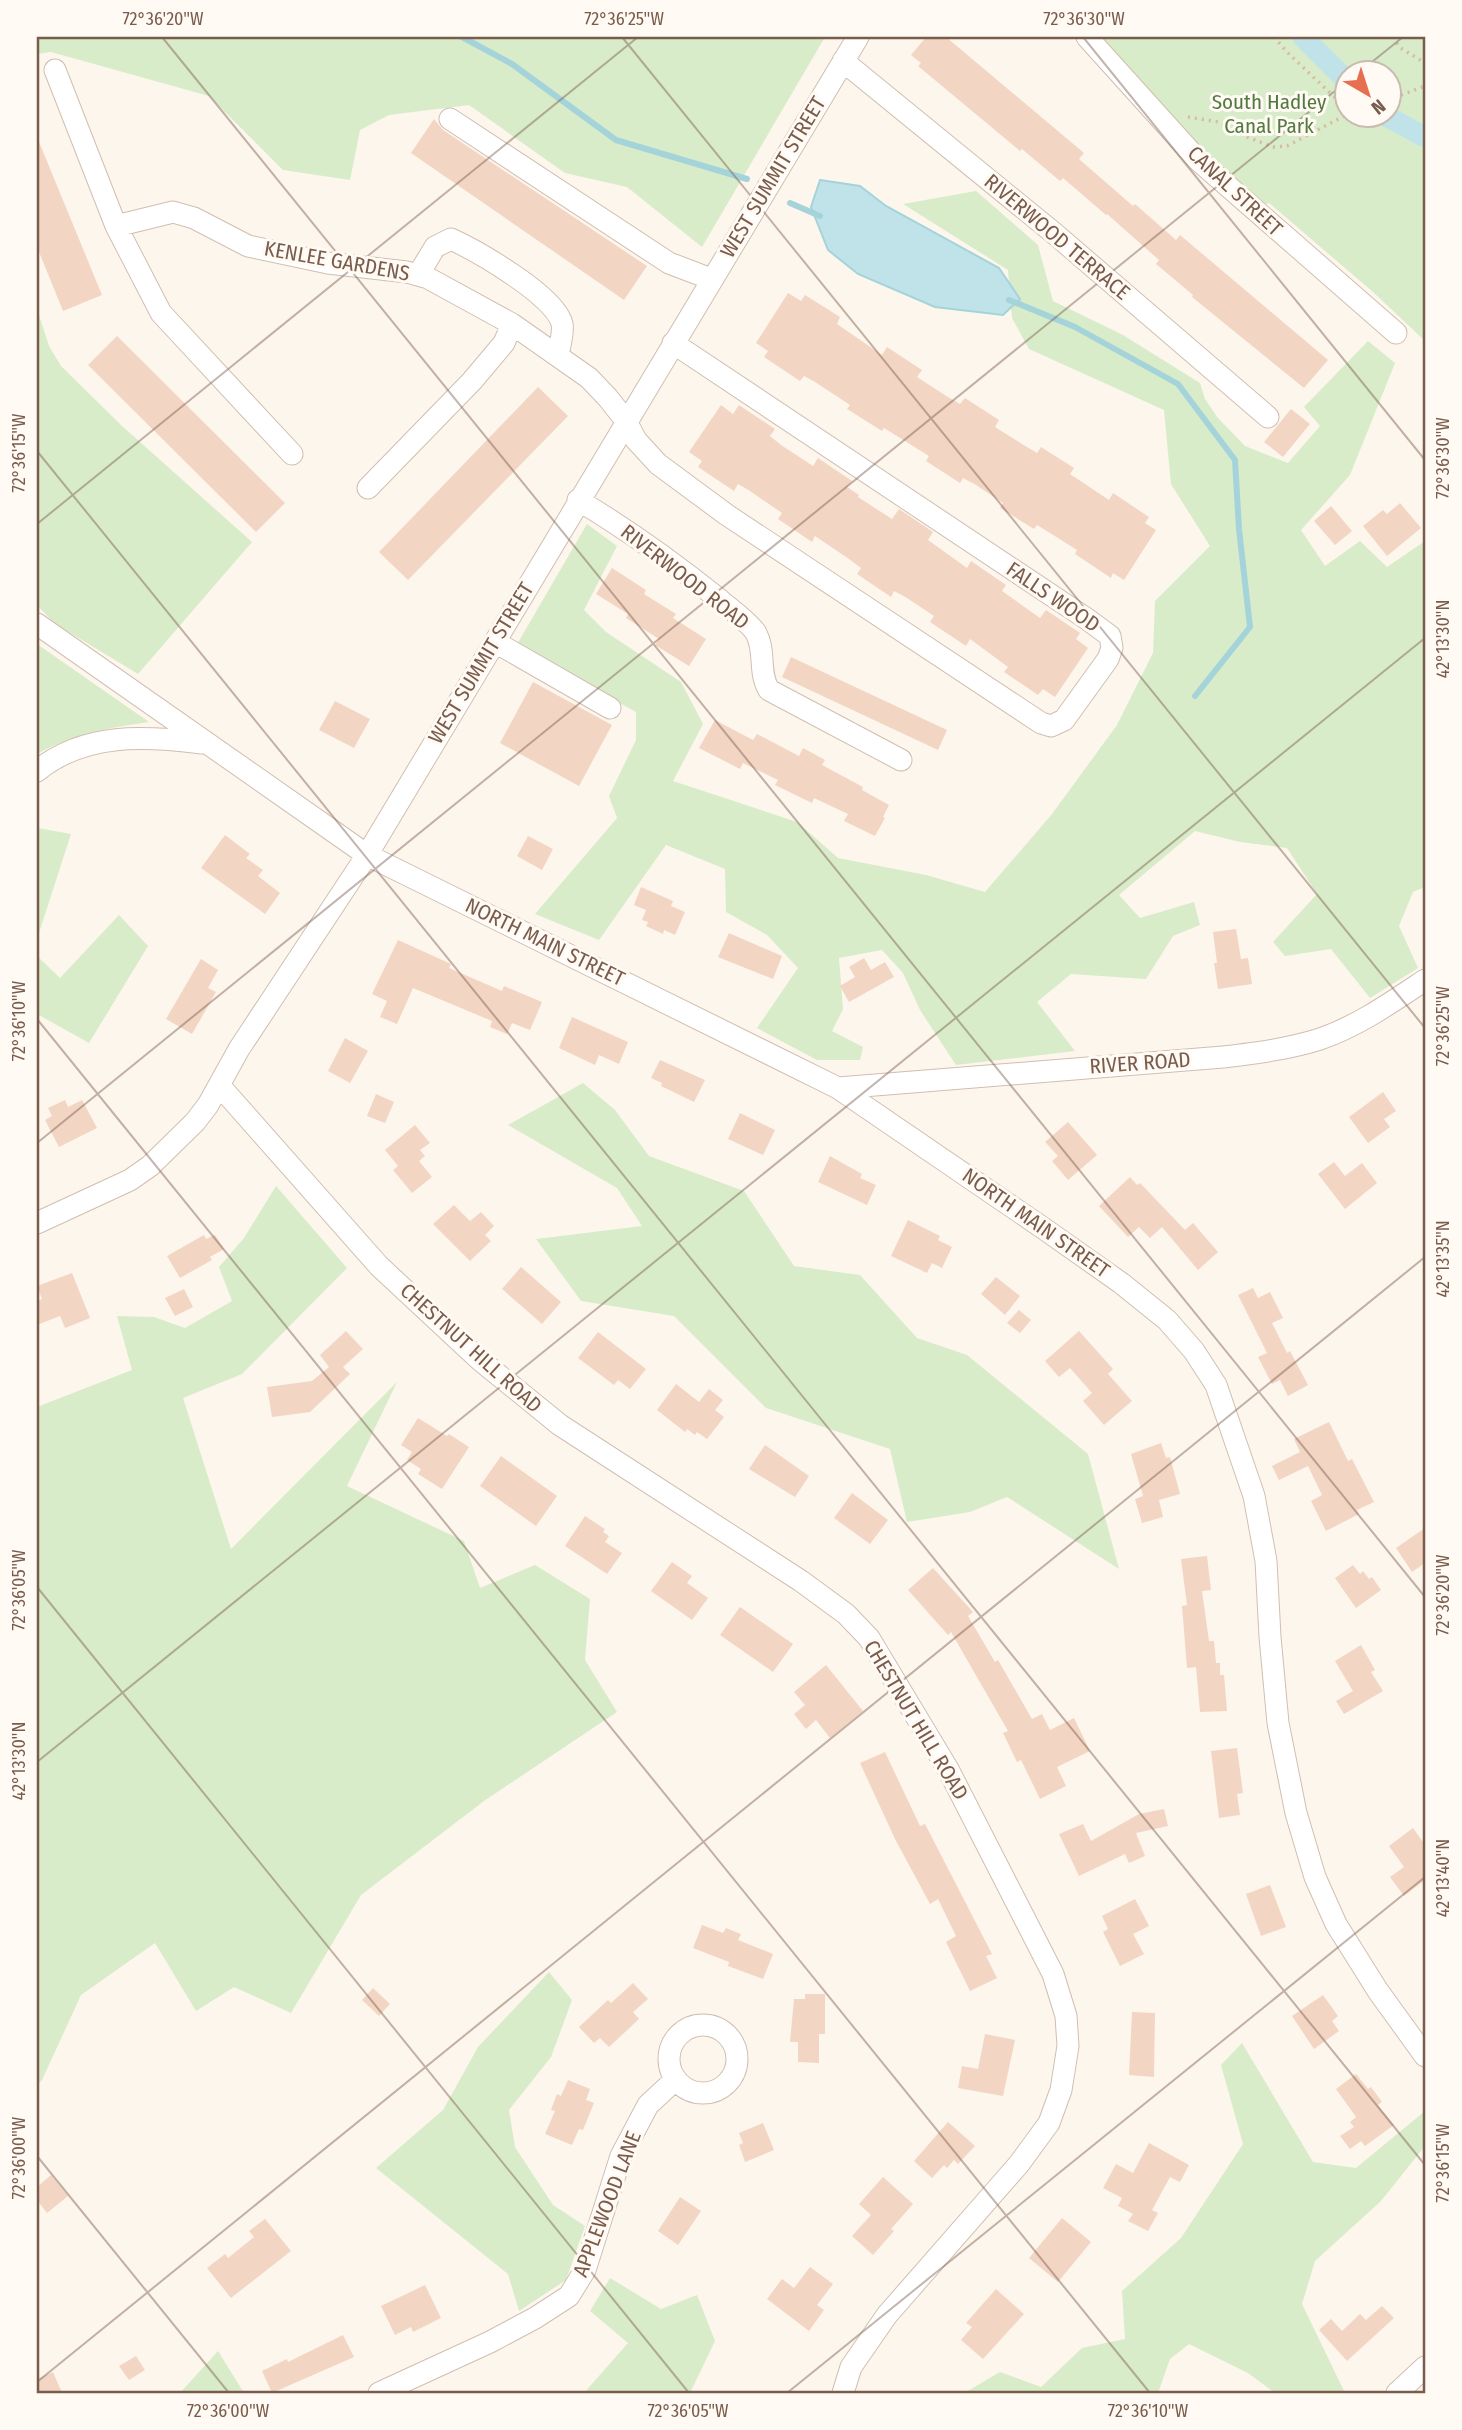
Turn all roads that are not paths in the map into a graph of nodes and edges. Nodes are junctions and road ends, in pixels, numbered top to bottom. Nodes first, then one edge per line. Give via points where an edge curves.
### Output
1 (858, 37) edge
2 (1087, 37) edge
3 (843, 61) junction
4 (55, 70) dead end
5 (450, 118) dead end
6 (116, 226) junction
7 (418, 275) junction
8 (711, 279) junction
9 (512, 324) junction
10 (1396, 333) dead end
11 (673, 343) junction
12 (558, 356) junction
13 (1268, 417) dead end
14 (626, 421) junction
15 (292, 454) dead end
16 (368, 488) dead end
17 (578, 500) junction
18 (37, 624) edge
19 (495, 642) junction
20 (610, 708) dead end
21 (207, 744) junction
22 (901, 760) dead end
23 (37, 771) edge
24 (367, 855) junction
25 (1425, 980) edge
26 (219, 1085) junction
27 (838, 1088) junction
28 (37, 1223) edge
29 (1425, 2056) edge
30 (676, 2079) dead end
31 (1425, 2367) edge
32 (379, 2393) edge
33 (843, 2393) edge
34 (1397, 2393) edge

1 - 3 street, WEST SUMMIT STREET
2 - 10 street, CANAL STREET via 1198,160
3 - 8 street, WEST SUMMIT STREET
3 - 13 street, RIVERWOOD TERRACE via 1055,234
4 - 6 street
5 - 8 street via 668,263
6 - 7 street, KENLEE GARDENS via 173,212 248,246
6 - 15 street via 161,313
7 - 9 street, KENLEE GARDENS
7 - 12 street via 435,247 451,239 481,253 552,305 562,324
8 - 11 street, WEST SUMMIT STREET
9 - 12 street, KENLEE GARDENS
9 - 16 street via 504,343 472,381
11 - 14 street, WEST SUMMIT STREET
11 - 14 street, FALLS WOOD via 1087,619 1110,636 1108,659 1064,720 1051,726 1041,723 727,515 658,464
12 - 14 street, KENLEE GARDENS via 589,378
14 - 17 street, WEST SUMMIT STREET
17 - 19 street, WEST SUMMIT STREET
17 - 22 street, RIVERWOOD ROAD via 684,571 756,633 763,680 769,690
18 - 21 street, NORTH MAIN STREET
19 - 20 street
19 - 24 street, WEST SUMMIT STREET
21 - 23 street, NORTH MAIN STREET via 153,737 114,738 76,748
21 - 24 street, NORTH MAIN STREET
24 - 26 street, WEST SUMMIT STREET
24 - 27 street, NORTH MAIN STREET
25 - 27 street, RIVER ROAD via 1371,1015 1321,1038 1276,1050
26 - 28 street, WEST SUMMIT STREET via 195,1122 150,1167
26 - 33 street, CHESTNUT HILL ROAD via 379,1266 480,1360 560,1426 801,1581 846,1614 869,1638 949,1771 1053,1974 1066,2016 1068,2046 1061,2090 1049,2123 1019,2164 887,2315 851,2367
27 - 29 street, NORTH MAIN STREET via 1121,1283 1167,1321 1216,1385 1256,1509 1266,1560 1278,1723 1296,1813 1315,1877 1336,1924
30 - 32 street, APPLEWOOD LANE via 648,2105 621,2156 585,2270 569,2296 490,2342
31 - 34 street

